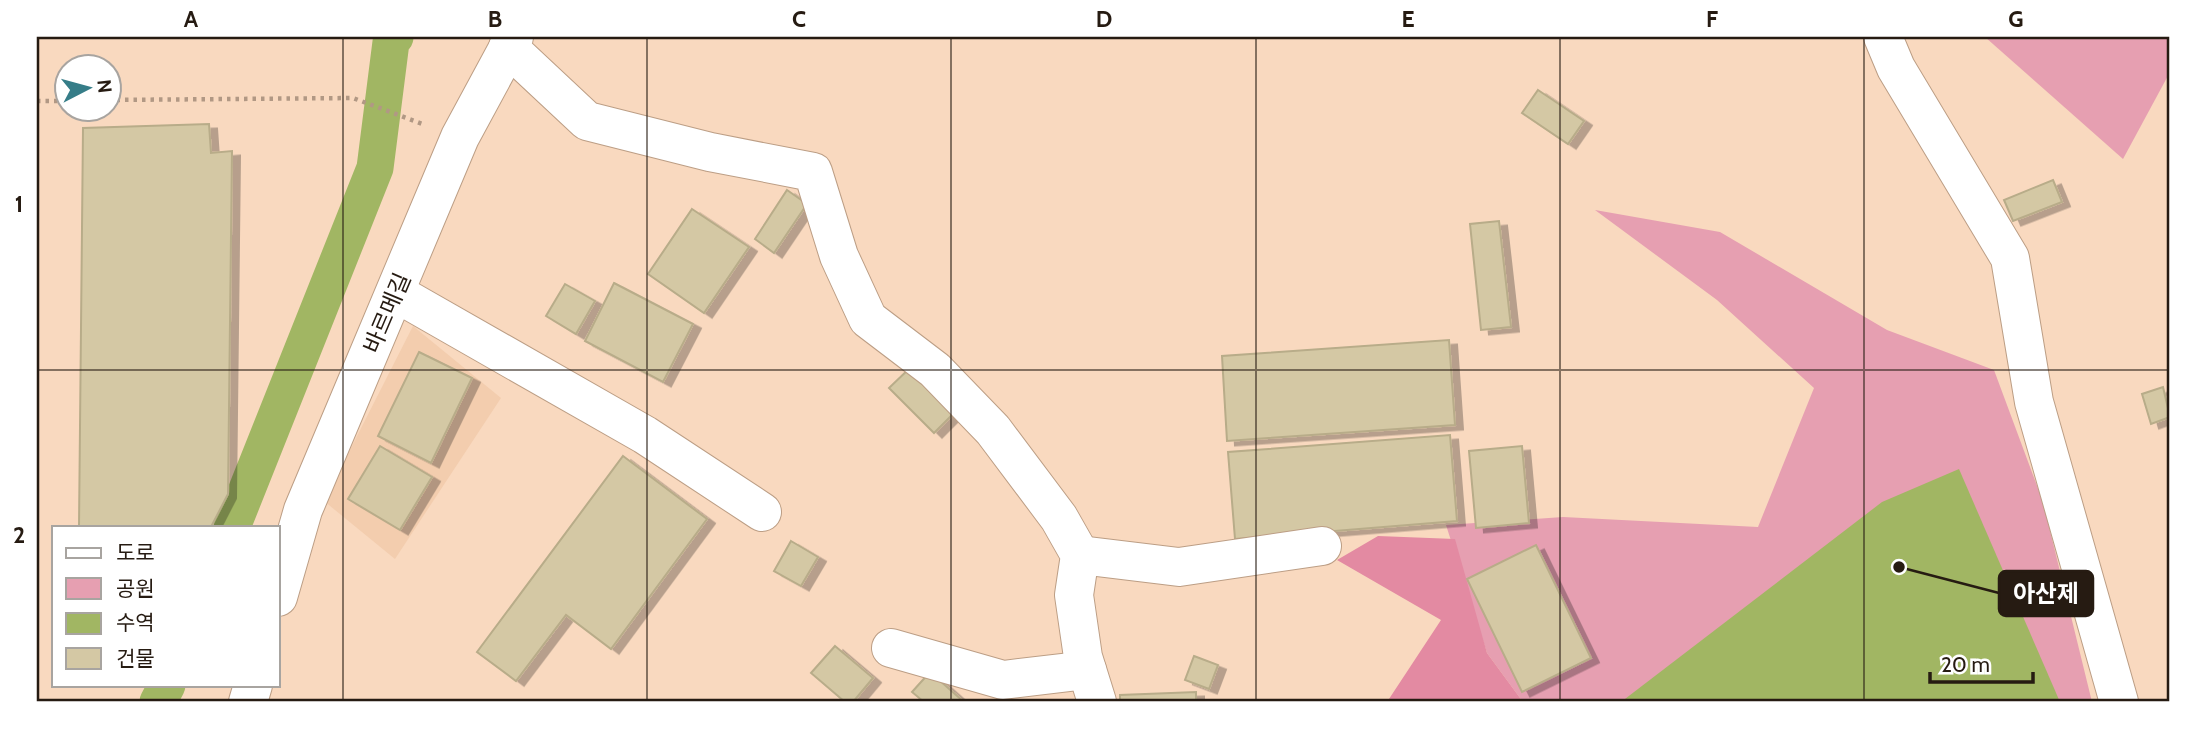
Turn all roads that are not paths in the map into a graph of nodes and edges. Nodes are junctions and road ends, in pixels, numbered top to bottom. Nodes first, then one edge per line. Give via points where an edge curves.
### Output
1 (1883, 37) edge
2 (511, 42) edge
3 (396, 293) junction
4 (762, 512) dead end
5 (1322, 546) dead end
6 (1080, 555) junction
7 (280, 590) edge
8 (891, 648) dead end
9 (1092, 686) edge
10 (2119, 702) edge

1 - 10 street via 1896,68 2010,258 2034,402
2 - 3 street, 바르메길 via 460,138
2 - 6 street via 587,121 813,172 839,256 868,319 934,370 993,430 1059,518
3 - 4 street via 645,435
3 - 7 street, 바르메길 via 303,510
5 - 6 street via 1178,567
6 - 9 street via 1074,595
8 - 9 street via 1003,680

